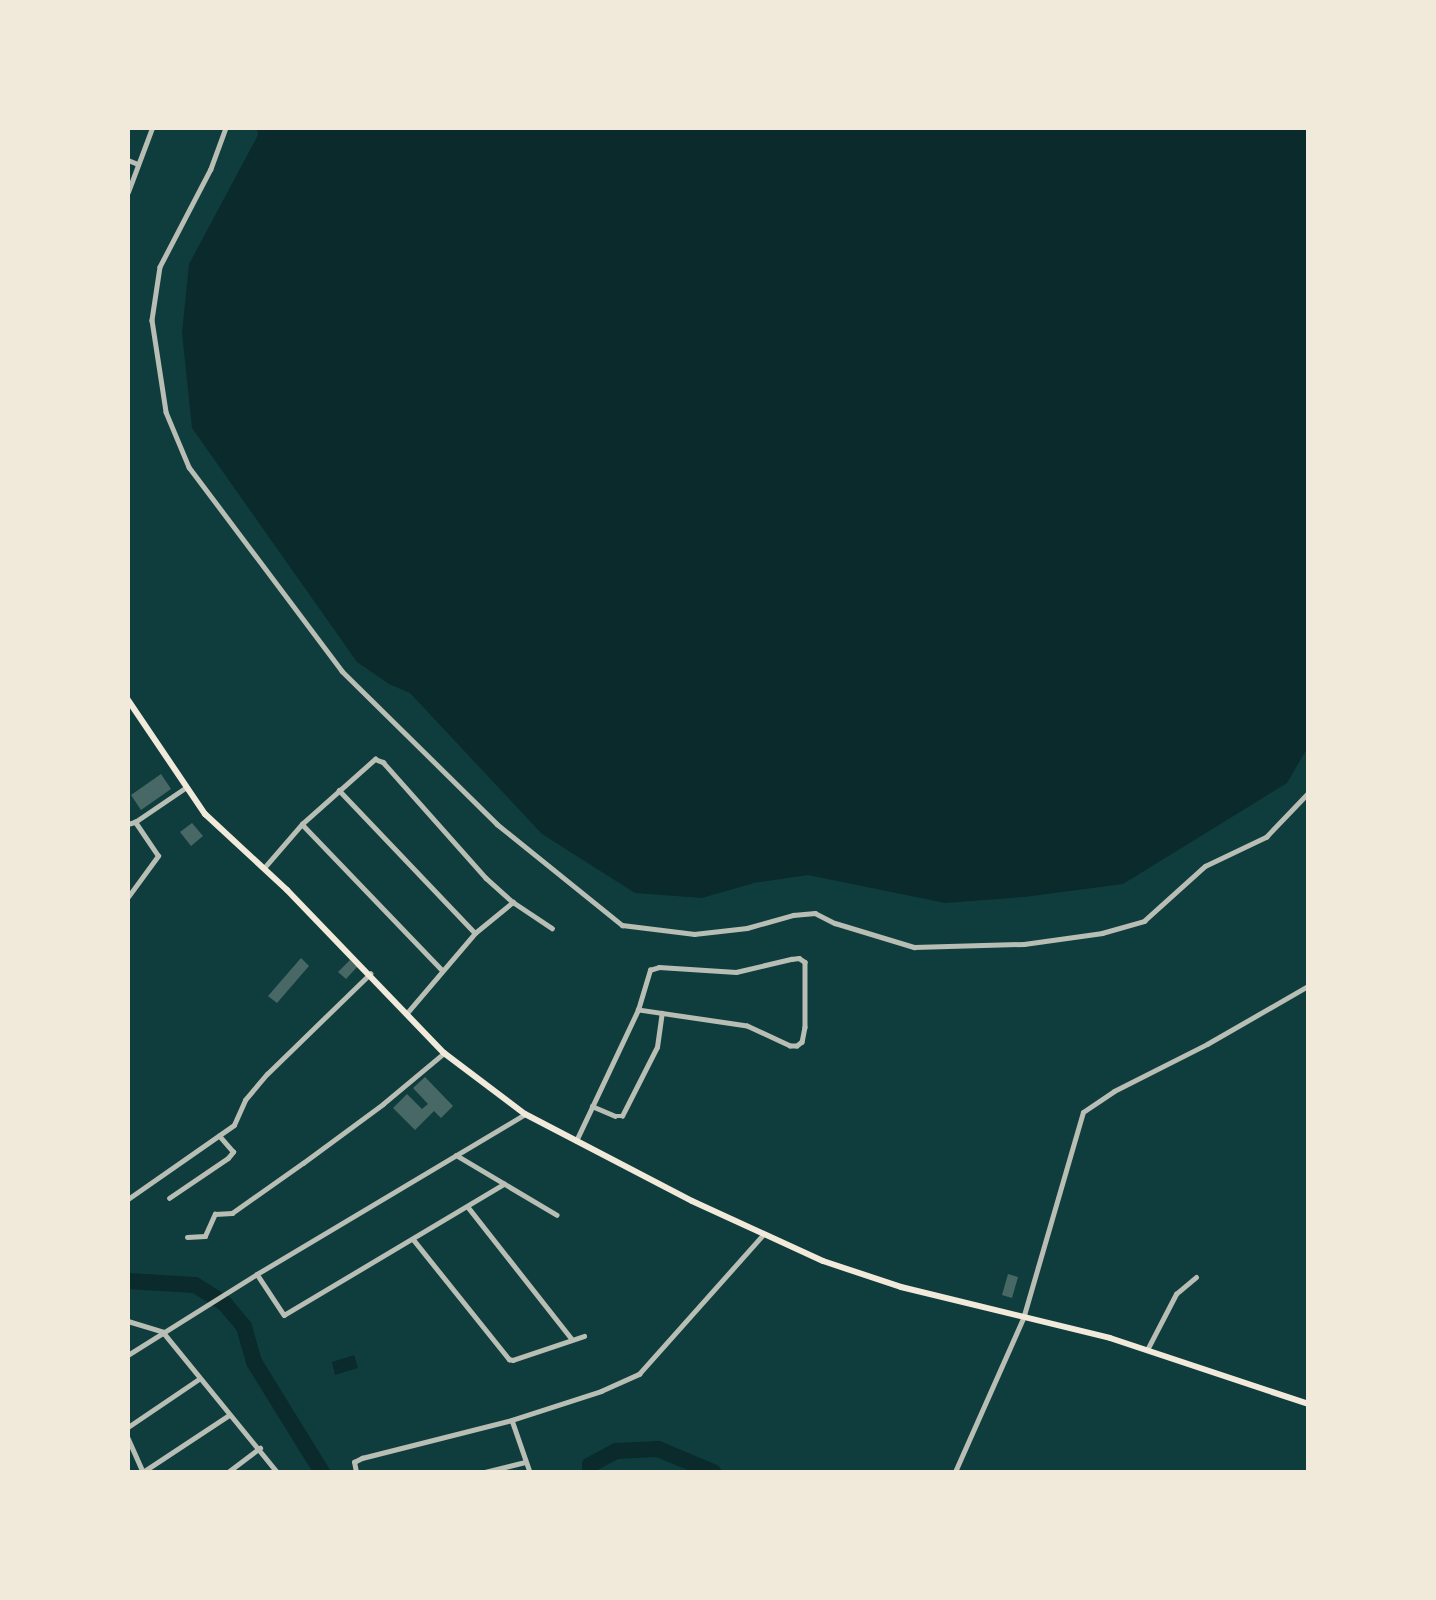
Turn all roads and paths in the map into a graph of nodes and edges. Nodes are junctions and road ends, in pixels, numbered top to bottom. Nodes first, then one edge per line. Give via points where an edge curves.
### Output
1 (152, 128) edge
2 (226, 128) edge
3 (128, 160) edge
4 (138, 163) junction
5 (128, 192) edge
6 (128, 700) edge
7 (185, 788) junction
8 (339, 790) junction
9 (1308, 793) edge
10 (135, 822) junction
11 (128, 824) edge
12 (302, 824) junction
13 (264, 868) junction
14 (128, 897) edge
15 (513, 902) junction
16 (552, 928) dead end
17 (475, 933) junction
18 (442, 970) junction
19 (370, 974) junction
20 (1308, 986) edge
21 (638, 1010) junction
22 (407, 1013) junction
23 (662, 1013) junction
24 (444, 1053) junction
25 (592, 1106) junction
26 (525, 1114) junction
27 (219, 1136) junction
28 (576, 1142) junction
29 (456, 1155) junction
30 (504, 1184) junction
31 (169, 1198) dead end
32 (128, 1199) edge
33 (468, 1207) junction
34 (557, 1215) dead end
35 (762, 1236) junction
36 (187, 1237) dead end
37 (413, 1239) junction
38 (257, 1274) junction
39 (1196, 1277) dead end
40 (1024, 1315) junction
41 (128, 1321) edge
42 (163, 1332) junction
43 (584, 1336) dead end
44 (571, 1338) junction
45 (1147, 1351) junction
46 (128, 1355) edge
47 (199, 1378) junction
48 (1308, 1404) edge
49 (229, 1415) junction
50 (512, 1420) junction
51 (128, 1427) edge
52 (128, 1438) edge
53 (260, 1448) junction
54 (525, 1462) junction
55 (143, 1472) edge
56 (228, 1472) edge
57 (278, 1472) edge
58 (356, 1472) edge
59 (485, 1472) edge
60 (530, 1472) edge
61 (955, 1472) edge

1 - 4 street
2 - 9 street via 211,169 160,267 152,320 166,412 189,467 342,671 497,824 622,925 694,934 815,913 914,947 1024,944 1102,933 1143,921 1205,866 1266,838
3 - 4 street
4 - 5 street
6 - 7 main road
7 - 10 street
7 - 13 main road via 205,814
8 - 12 street
8 - 15 street via 374,759 383,762
8 - 17 street
10 - 11 street
10 - 14 street via 158,856
12 - 13 street
12 - 18 street
13 - 19 main road
15 - 16 street
15 - 17 street
17 - 18 street
18 - 22 street
19 - 22 main road
19 - 27 street via 267,1074 245,1100 240,1119
20 - 40 street via 1083,1112
21 - 23 street
21 - 23 street via 650,970 659,967 724,972 799,958 805,962 805,1027 797,1046 747,1026
21 - 25 street
22 - 24 main road
23 - 25 street via 657,1047 622,1116
24 - 26 main road
24 - 36 street via 383,1104 232,1213 215,1214 205,1236
25 - 28 street
26 - 28 main road
26 - 29 street
27 - 31 street via 233,1152
27 - 32 street
28 - 35 main road
29 - 30 street
29 - 38 street
30 - 33 street
30 - 34 street
33 - 37 street
33 - 44 street
35 - 40 main road via 901,1287
35 - 50 street via 639,1374
37 - 38 street via 284,1315
37 - 44 street via 509,1359
38 - 42 street
39 - 45 street via 1176,1294
40 - 45 main road
40 - 61 street
41 - 42 street
42 - 46 street
42 - 47 street
43 - 44 street
45 - 48 main road
47 - 49 street
47 - 51 street
49 - 53 street
49 - 55 street
50 - 54 street
50 - 58 street via 362,1458 354,1462
52 - 55 street
53 - 56 street
53 - 57 street
54 - 59 street
54 - 60 street

